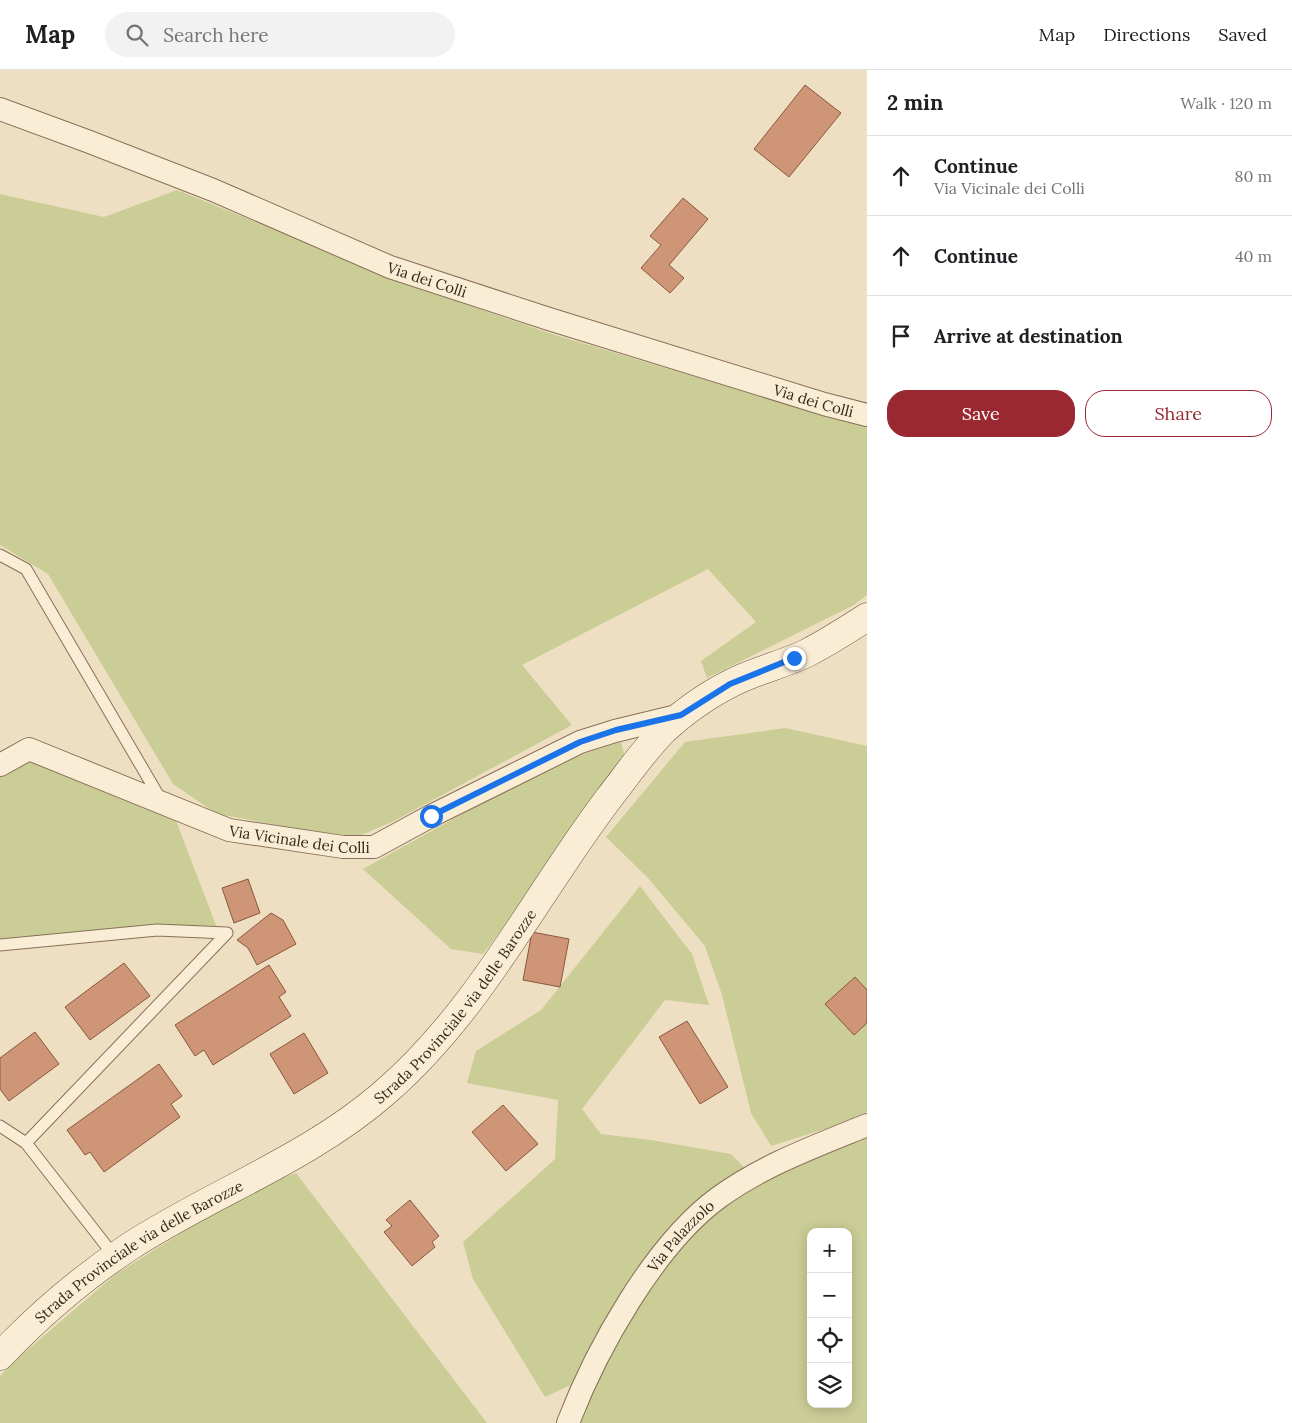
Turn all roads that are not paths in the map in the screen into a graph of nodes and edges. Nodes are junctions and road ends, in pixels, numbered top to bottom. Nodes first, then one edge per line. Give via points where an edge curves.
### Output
1 (0, 110) edge
2 (867, 415) edge
3 (0, 555) edge
4 (867, 617) edge
5 (681, 715) junction
6 (0, 765) edge
7 (163, 804) junction
8 (0, 946) edge
9 (867, 1125) edge
10 (0, 1126) edge
11 (26, 1143) junction
12 (115, 1257) junction
13 (0, 1356) edge
14 (568, 1423) edge

1 - 2 street, Via dei Colli via 213,190 390,267 558,322
3 - 7 lane via 26,569
4 - 5 main road, Strada Provinciale via delle Barozze via 806,653 724,687
5 - 7 street, Via Vicinale dei Colli via 580,742 374,847 343,847 229,830
5 - 12 main road, Strada Provinciale via delle Barozze via 625,778 569,853 492,971 438,1041 413,1067 362,1112 333,1132
6 - 7 street, Via Vicinale dei Colli via 29,749
8 - 11 lane via 157,930 227,933
9 - 14 street, Via Palazzolo via 756,1174 718,1197 693,1219 652,1268 630,1303 596,1360
10 - 11 lane
11 - 12 lane
12 - 13 main road, Strada Provinciale via delle Barozze via 43,1313

